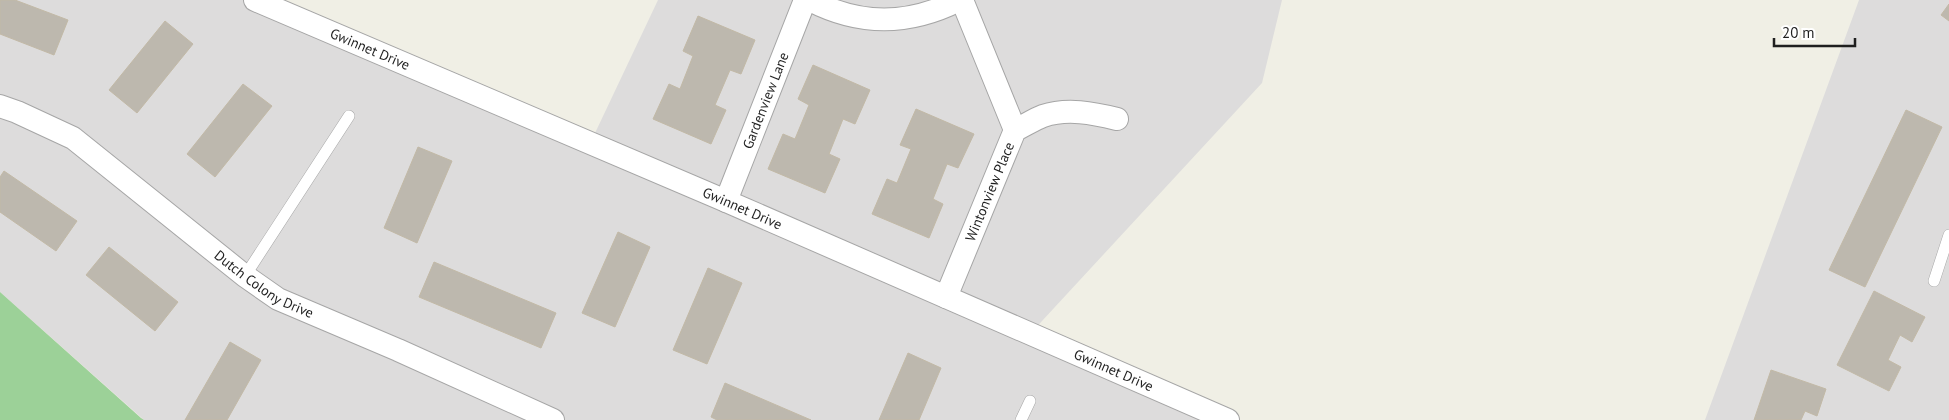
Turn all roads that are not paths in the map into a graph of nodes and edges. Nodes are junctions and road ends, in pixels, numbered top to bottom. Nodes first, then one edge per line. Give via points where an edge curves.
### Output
1 (805, 0) edge
2 (810, 0) edge
3 (960, 0) edge
4 (261, 1) edge
5 (0, 106) edge
6 (349, 116) dead end
7 (1117, 119) dead end
8 (1015, 130) junction
9 (726, 201) junction
10 (1949, 235) edge
11 (245, 276) junction
12 (1934, 281) dead end
13 (946, 297) junction
14 (1030, 401) dead end
15 (553, 420) edge
16 (1021, 420) edge
17 (1228, 420) edge

1 - 9 street, Gardenview Lane
2 - 3 street via 828,10 852,17 890,20 915,17
3 - 8 street
4 - 9 street, Gwinnet Drive
5 - 11 street, Dutch Colony Drive via 73,138
6 - 11 lane
7 - 8 street, Wintonview Place via 1096,113 1064,112 1043,116
8 - 13 street, Wintonview Place
9 - 13 street, Gwinnet Drive
10 - 12 lane
11 - 15 street, Dutch Colony Drive via 278,299
13 - 17 street, Gwinnet Drive
14 - 16 lane

